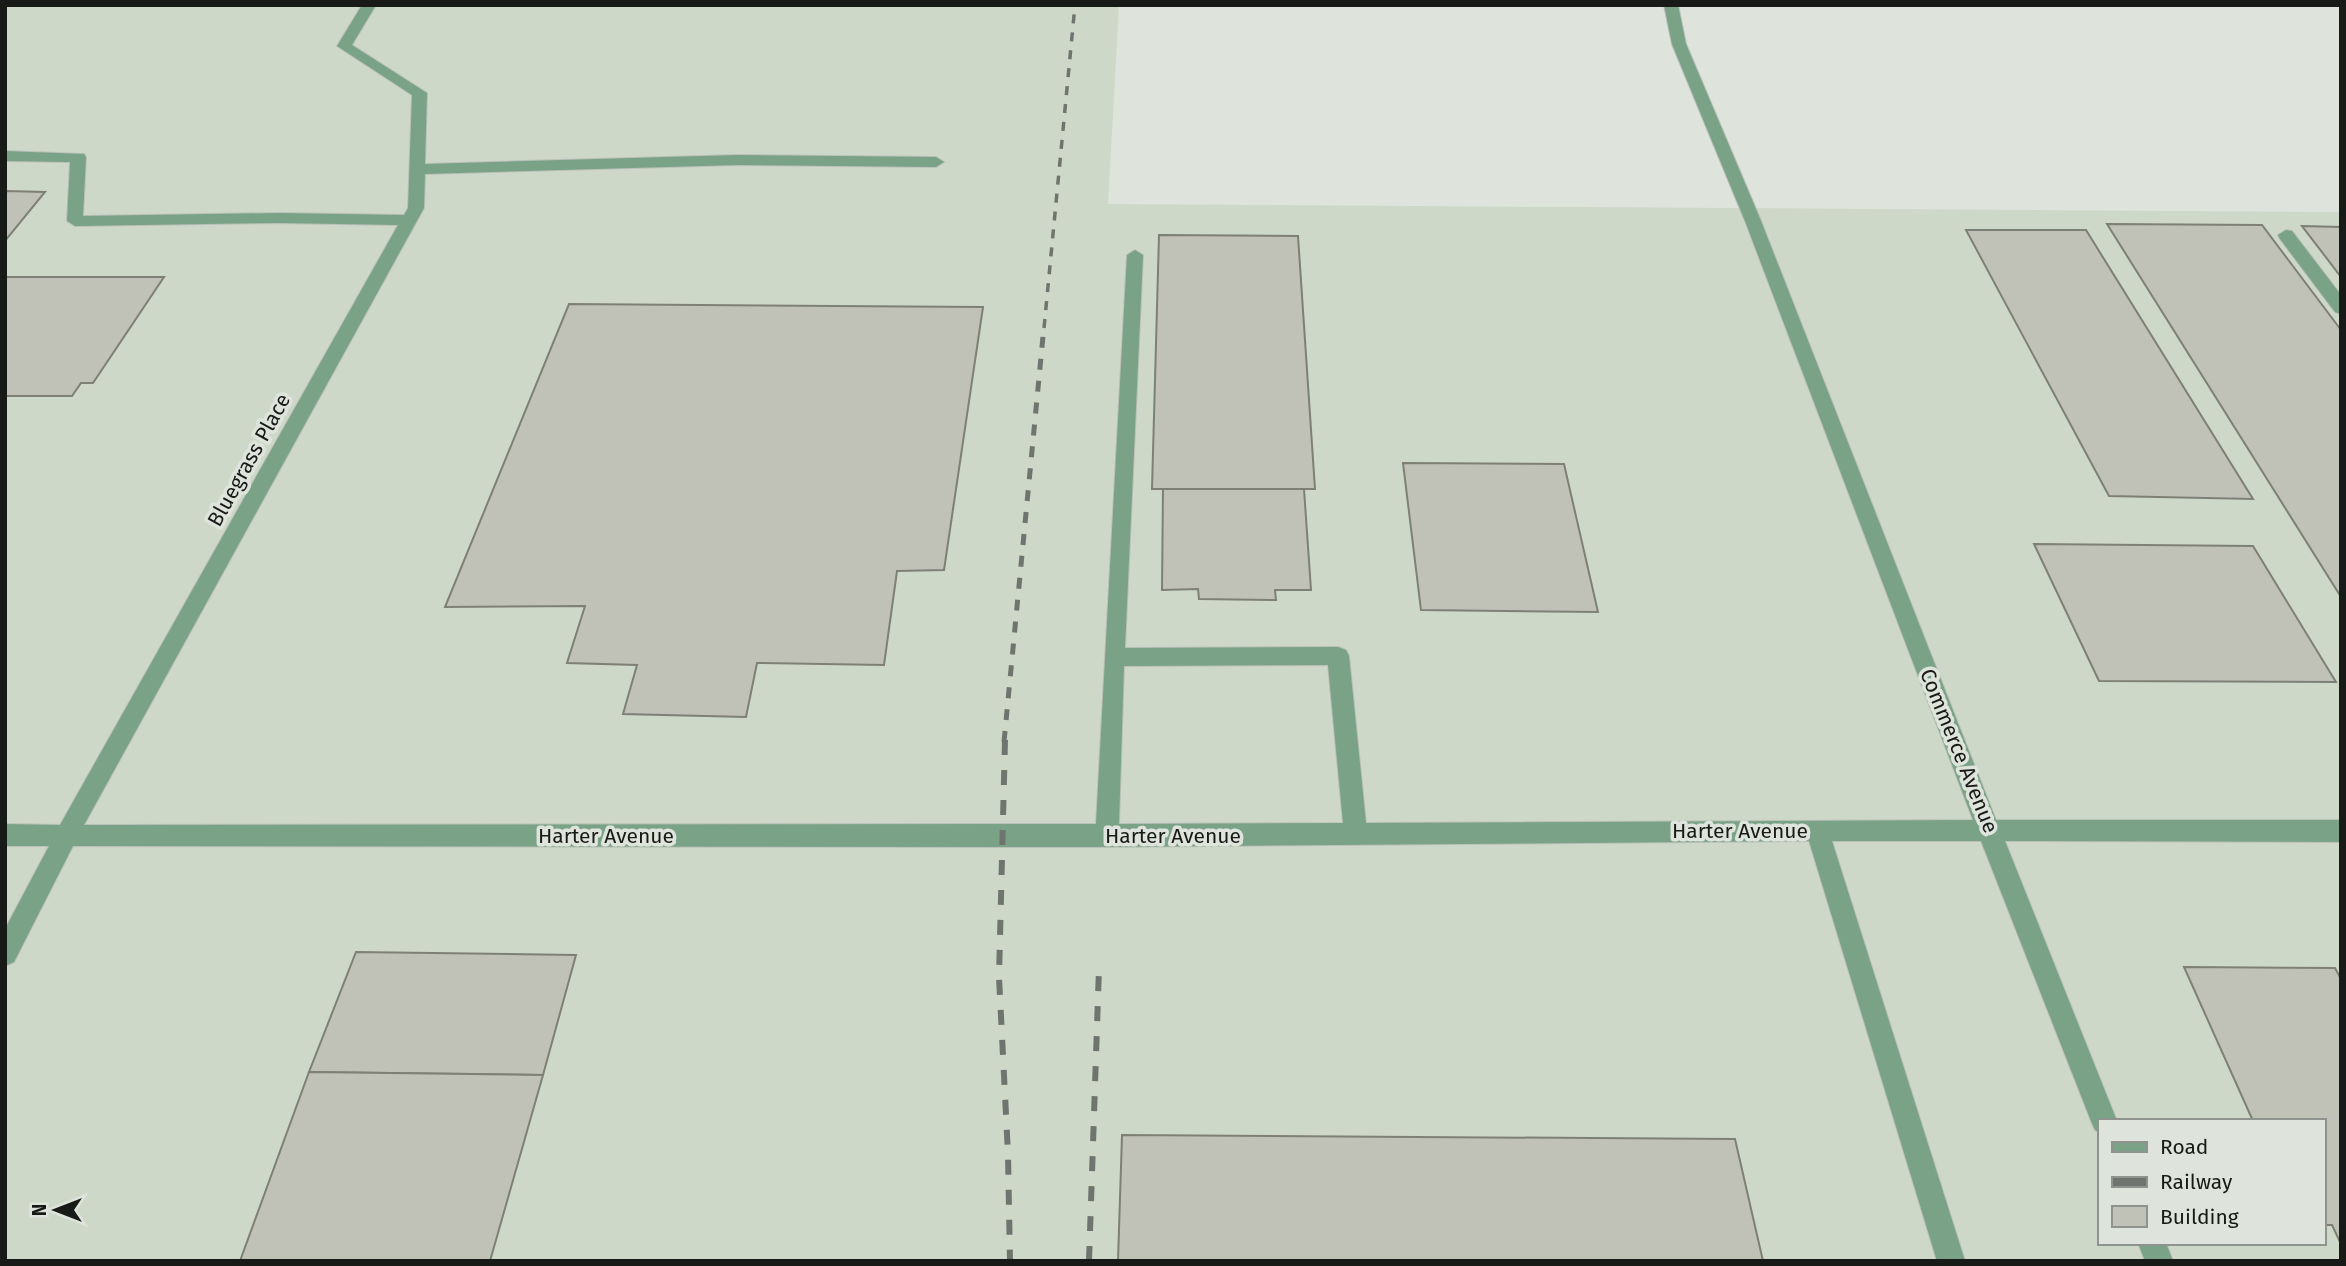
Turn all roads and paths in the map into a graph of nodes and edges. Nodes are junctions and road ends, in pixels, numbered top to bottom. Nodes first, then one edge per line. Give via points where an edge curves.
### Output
1 (369, 5) edge
2 (1671, 5) edge
3 (5, 156) edge
4 (936, 162) dead end
5 (417, 169) junction
6 (409, 220) junction
7 (2286, 234) dead end
8 (1135, 255) dead end
9 (2341, 308) edge
10 (1114, 657) junction
11 (1990, 829) junction
12 (1817, 831) junction
13 (2341, 831) edge
14 (1356, 834) junction
15 (5, 835) edge
16 (66, 836) junction
17 (1108, 836) junction
18 (5, 954) edge
19 (2103, 1119) edge
20 (1951, 1261) edge

1 - 5 street, Bluegrass Place via 344,46 420,93
2 - 11 street, Commerce Avenue via 1679,44 1753,221
3 - 6 street via 78,157 75,221
4 - 5 street via 737,160
5 - 6 street, Bluegrass Place via 416,208
6 - 16 street, Bluegrass Place
7 - 9 street
8 - 10 street
10 - 14 street via 1338,656
10 - 17 street
11 - 12 street, Harter Avenue
11 - 13 street, Harter Avenue
11 - 19 street, Commerce Avenue
12 - 14 street, Harter Avenue
12 - 20 street
14 - 17 street, Harter Avenue
15 - 16 street, Harter Avenue
16 - 17 street, Harter Avenue
16 - 18 street, Bluegrass Place

